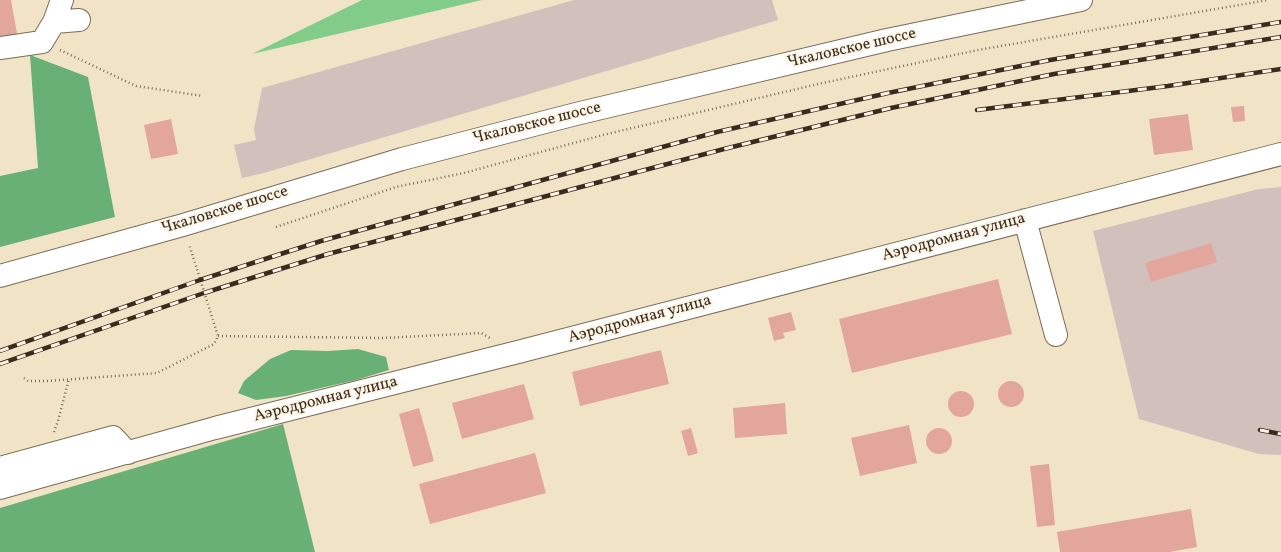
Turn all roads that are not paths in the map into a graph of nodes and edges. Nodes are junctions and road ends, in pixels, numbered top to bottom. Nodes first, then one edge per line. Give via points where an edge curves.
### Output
1 (62, 0) edge
2 (1081, 0) edge
3 (78, 20) dead end
4 (54, 22) junction
5 (0, 48) edge
6 (1281, 154) edge
7 (1025, 220) junction
8 (0, 276) edge
9 (1056, 335) dead end
10 (128, 453) junction
11 (0, 468) edge
12 (0, 488) edge

1 - 4 street
2 - 8 street, Чкаловское шоссе via 886,40 402,158
3 - 4 street
4 - 5 street via 42,42
6 - 7 street, Аэродромная улица
7 - 9 street
7 - 10 street, Аэродромная улица via 215,428
10 - 11 street via 113,437
10 - 12 street, Аэродромная улица

